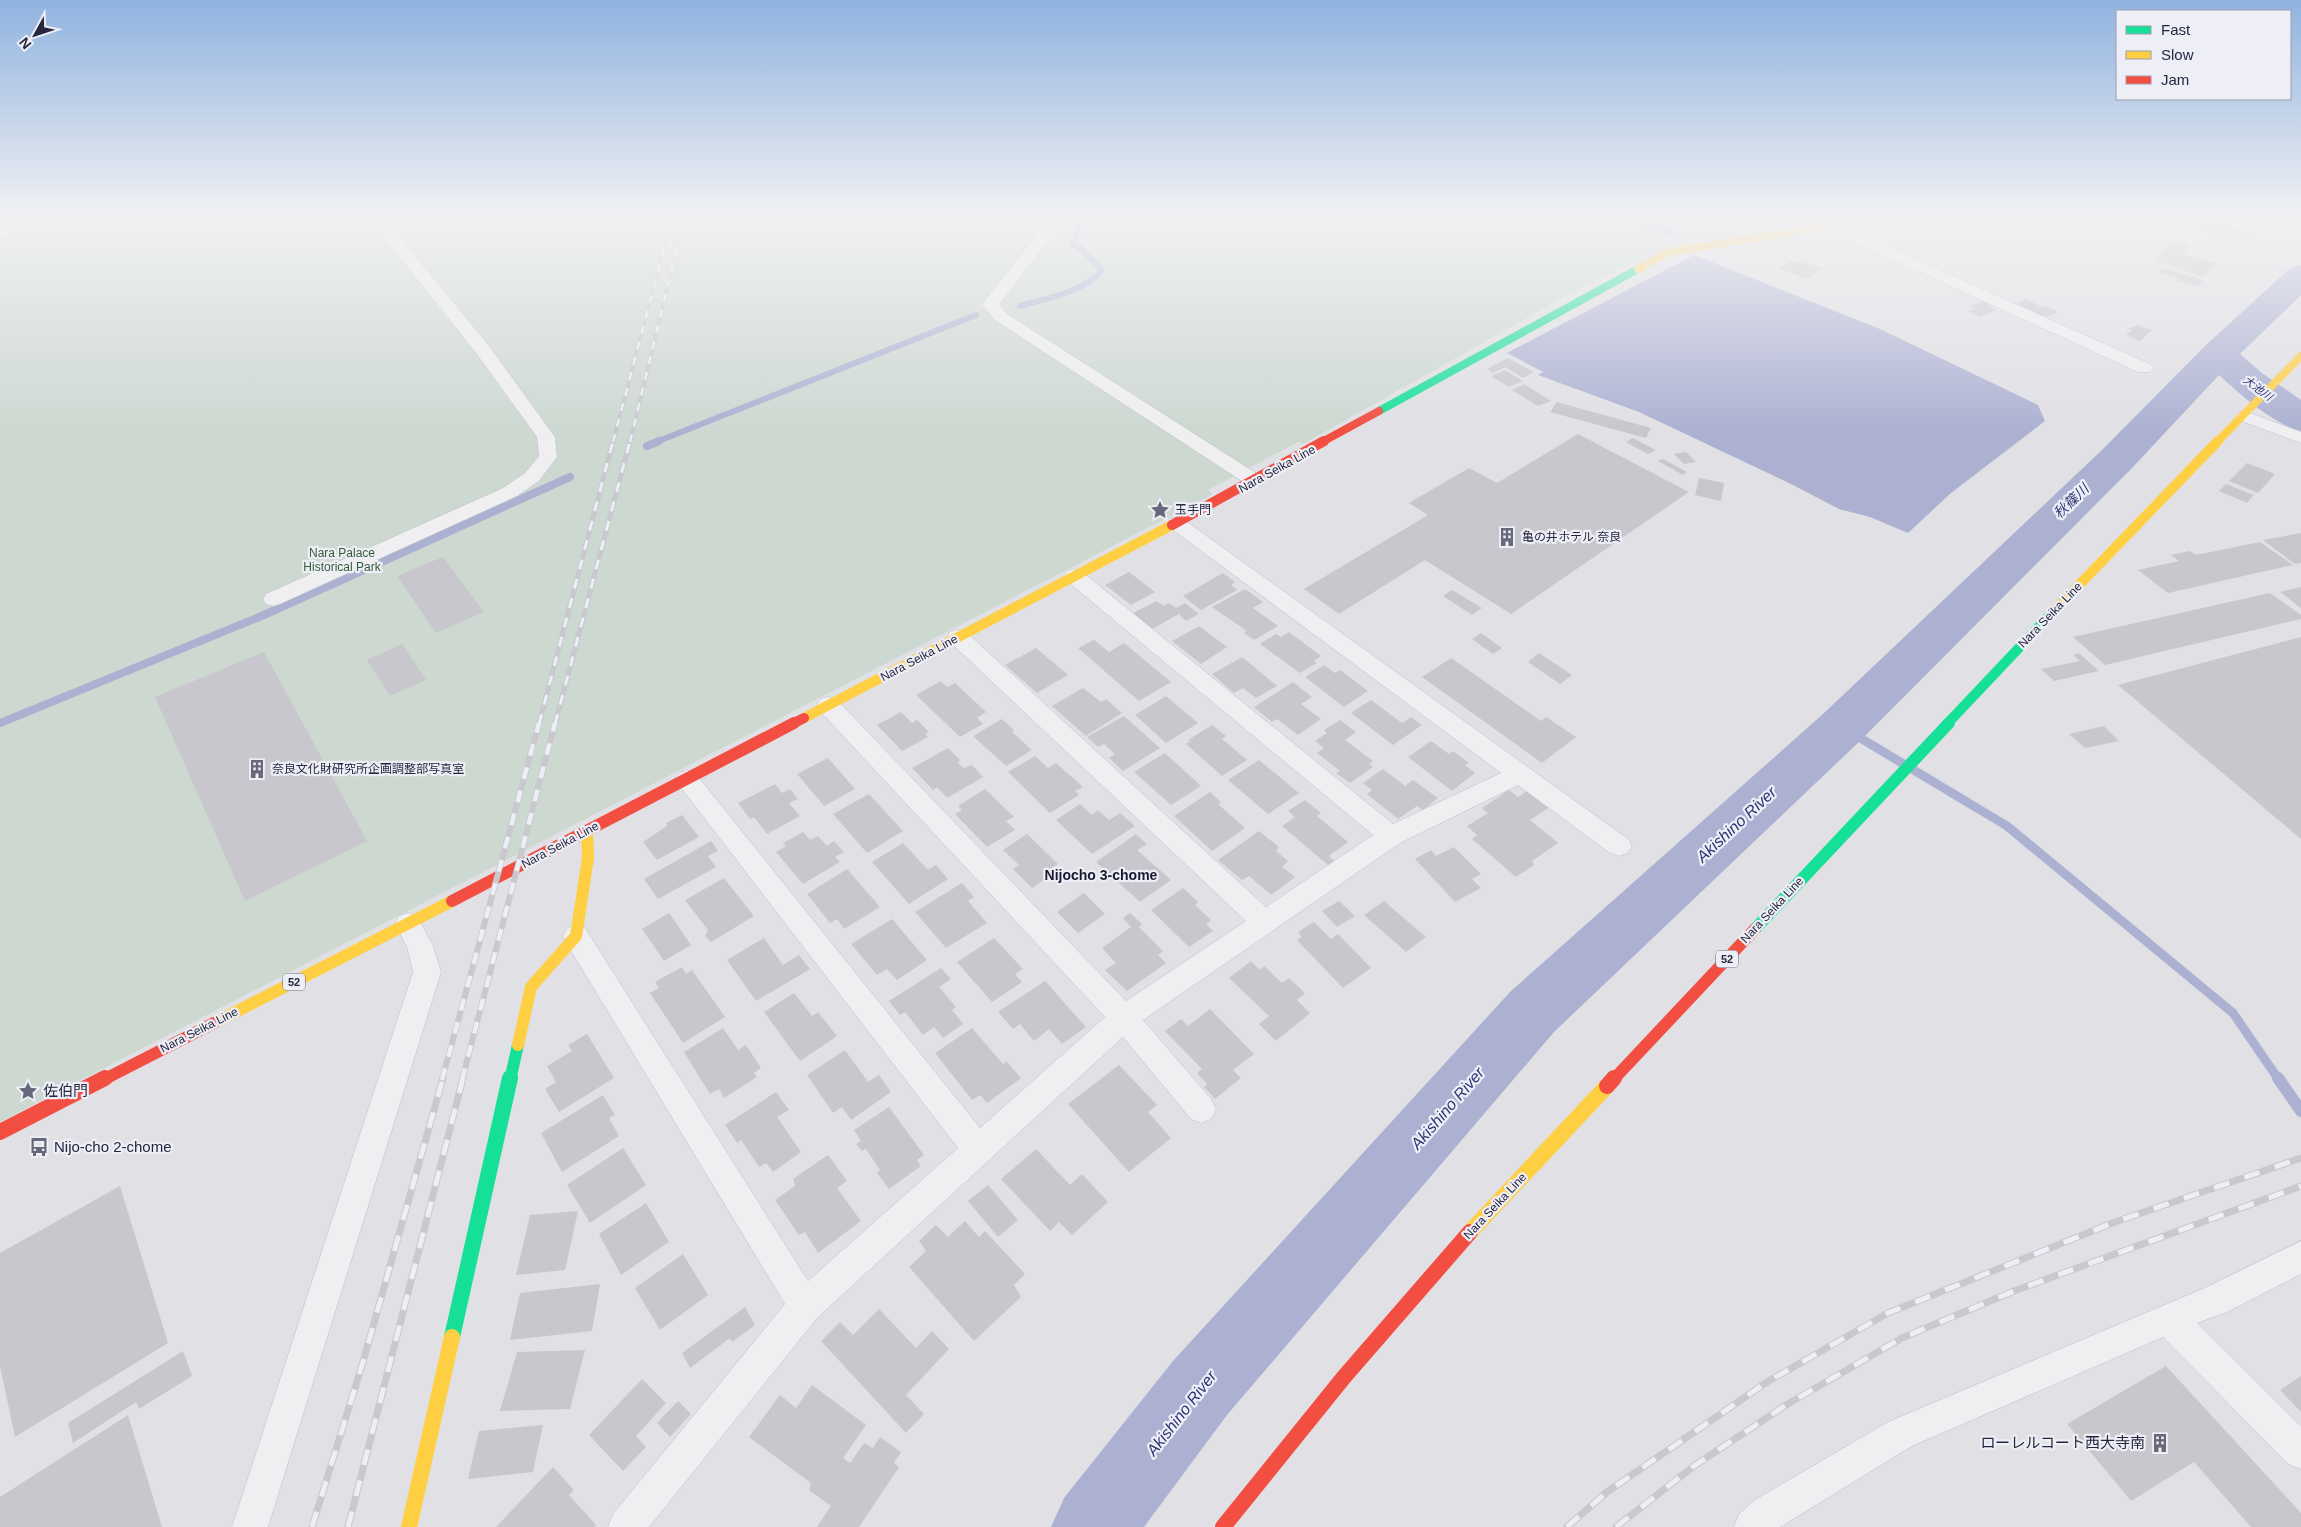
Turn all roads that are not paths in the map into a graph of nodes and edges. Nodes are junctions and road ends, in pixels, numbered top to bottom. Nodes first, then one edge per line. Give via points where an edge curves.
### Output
1 (433, 289) edge
2 (1002, 289) edge
3 (1601, 289) edge
4 (1971, 289) edge
5 (2301, 356) edge
6 (2144, 368) dead end
7 (2248, 412) junction
8 (2301, 438) edge
9 (1255, 481) junction
10 (1176, 523) junction
11 (1074, 576) junction
12 (273, 599) dead end
13 (958, 637) junction
14 (828, 705) junction
15 (1520, 774) junction
16 (687, 779) junction
17 (587, 831) junction
18 (1391, 836) junction
19 (1619, 846) dead end
20 (1265, 922) junction
21 (408, 924) junction
22 (576, 936) junction
23 (1124, 1018) junction
24 (1201, 1109) dead end
25 (0, 1132) edge
26 (978, 1149) junction
27 (2301, 1257) edge
28 (805, 1306) junction
29 (2168, 1318) junction
30 (2301, 1451) edge
31 (250, 1527) edge
32 (409, 1527) edge
33 (626, 1527) edge
34 (1223, 1527) edge
35 (1752, 1527) edge

1 - 12 street via 546,437 548,457 532,478 510,492
2 - 9 street via 990,305 1001,317
3 - 9 main road, Nara Seika Line / 52
4 - 6 street
5 - 7 main road, Nara Seika Line / 52
7 - 8 street
7 - 34 main road, Nara Seika Line / 52 via 2058,606 1470,1232 1376,1337
9 - 10 main road, Nara Seika Line / 52
10 - 11 main road, Nara Seika Line / 52
10 - 15 street
11 - 13 main road, Nara Seika Line / 52
11 - 18 street
13 - 14 main road, Nara Seika Line / 52
13 - 20 street
14 - 16 main road, Nara Seika Line / 52
14 - 23 street
15 - 18 street
15 - 19 street
16 - 17 main road, Nara Seika Line / 52
16 - 26 street
17 - 21 main road, Nara Seika Line / 52
17 - 22 main road via 588,858
18 - 20 street
20 - 23 street
21 - 25 main road, Nara Seika Line / 52
21 - 31 street via 420,946 427,972
22 - 28 street
22 - 32 main road via 531,987
23 - 24 street
23 - 26 street
26 - 28 street
27 - 29 street via 2216,1300
28 - 33 street
29 - 30 street
29 - 35 street via 1900,1434 1768,1513

